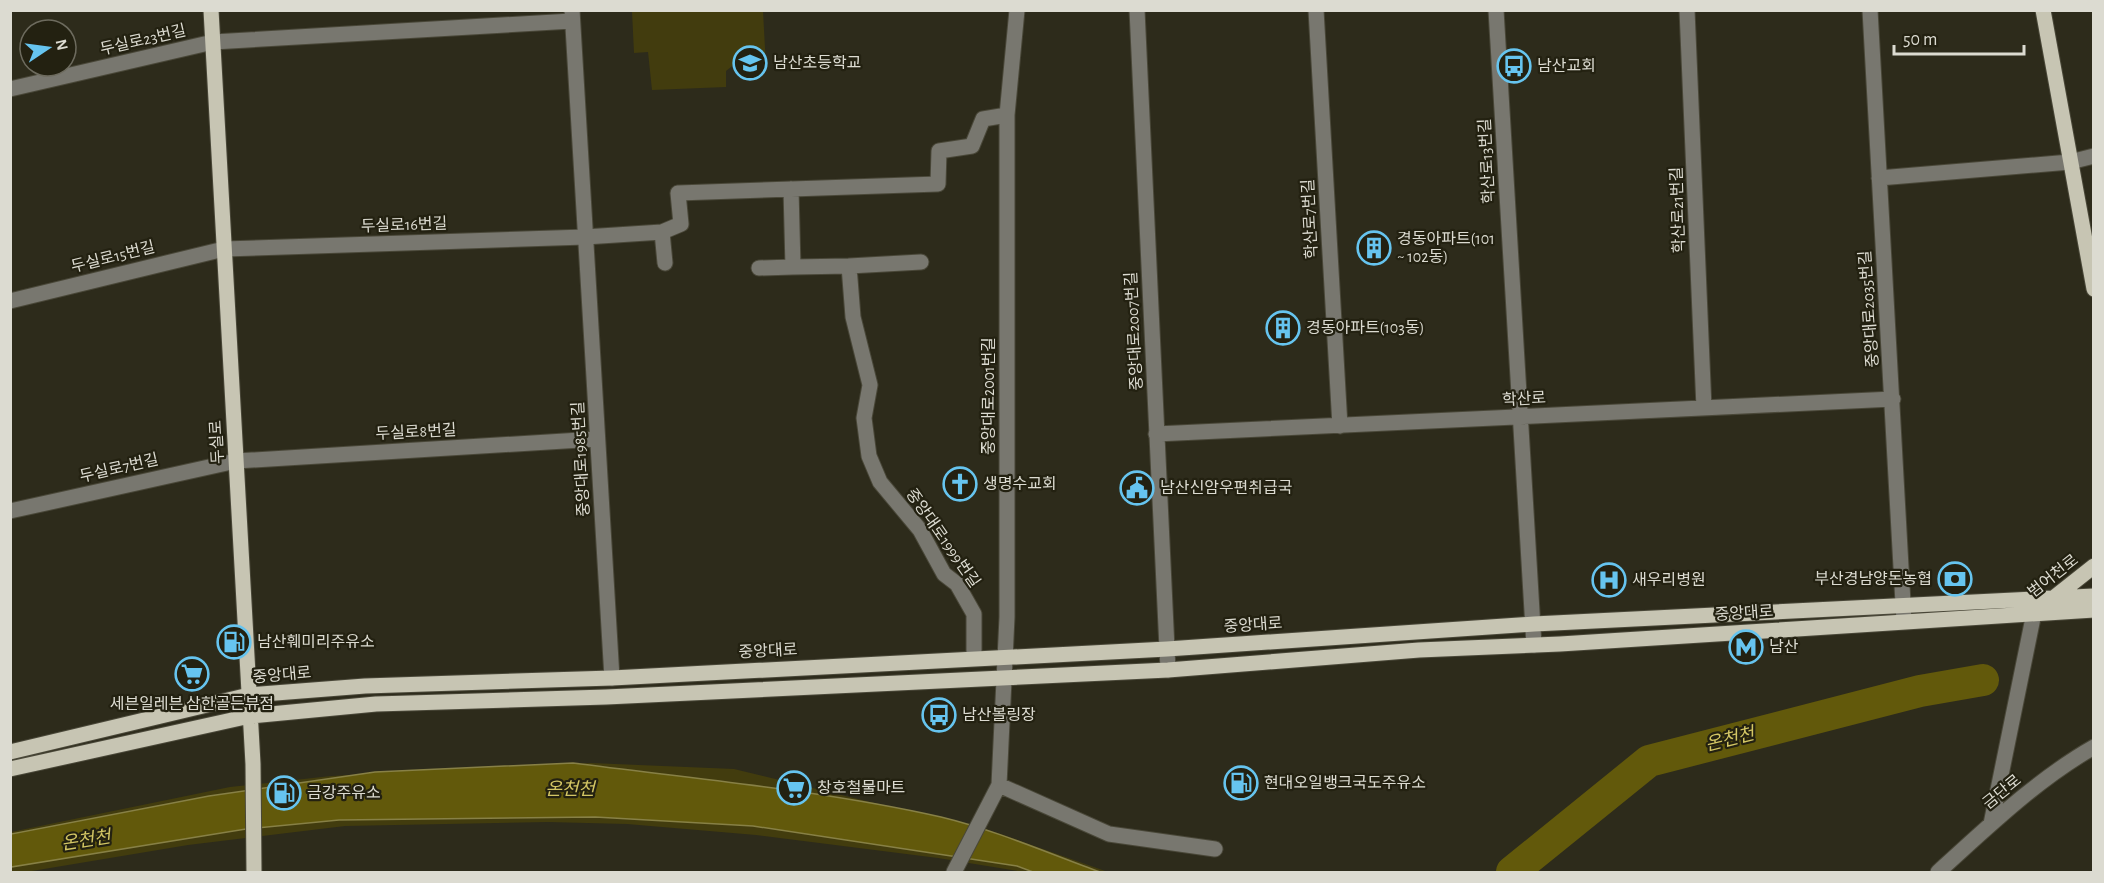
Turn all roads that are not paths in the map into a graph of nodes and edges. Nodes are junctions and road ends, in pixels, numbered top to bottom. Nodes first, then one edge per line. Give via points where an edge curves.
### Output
1 (211, 10) edge
2 (1017, 10) edge
3 (1137, 10) edge
4 (1317, 10) edge
5 (1496, 10) edge
6 (1687, 10) edge
7 (1870, 10) edge
8 (2043, 10) edge
9 (572, 16) edge
10 (213, 42) junction
11 (10, 89) edge
12 (1008, 115) junction
13 (2094, 156) edge
14 (2070, 162) junction
15 (1879, 178) junction
16 (791, 189) junction
17 (662, 232) junction
18 (585, 237) junction
19 (224, 249) junction
20 (921, 262) dead end
21 (665, 263) dead end
22 (849, 266) junction
23 (793, 267) junction
24 (759, 268) dead end
25 (2094, 289) edge
26 (10, 301) edge
27 (1893, 399) junction
28 (1704, 408) junction
29 (1520, 417) junction
30 (1340, 426) junction
31 (1156, 434) junction
32 (597, 439) junction
33 (236, 461) junction
34 (10, 511) edge
35 (2094, 566) edge
36 (2094, 596) edge
37 (2053, 598) junction
38 (2094, 610) edge
39 (1903, 613) junction
40 (2034, 613) junction
41 (1534, 624) junction
42 (1534, 645) junction
43 (1167, 649) junction
44 (1004, 657) junction
45 (974, 658) junction
46 (1168, 670) junction
47 (1003, 677) junction
48 (612, 678) junction
49 (249, 695) junction
50 (250, 716) junction
51 (2094, 747) edge
52 (10, 752) edge
53 (10, 769) edge
54 (999, 785) junction
55 (1991, 824) junction
56 (1215, 849) dead end
57 (254, 866) edge
58 (954, 873) edge
59 (1938, 873) edge

1 - 10 main road, 두실로
2 - 12 street, 중앙대로2001번길
3 - 31 street, 중앙대로2007번길
4 - 30 street, 학산로7번길
5 - 29 street, 학산로13번길
6 - 28 street, 학산로21번길
7 - 15 street, 중앙대로2035번길
8 - 14 main road
9 - 10 street, 두실로23번길
9 - 18 street, 중앙대로1985번길
10 - 11 street, 두실로23번길
10 - 19 main road, 두실로
12 - 16 street via 983,118 972,146 939,151 938,184
12 - 44 street, 중앙대로2001번길
13 - 14 street
14 - 15 street
14 - 25 main road
15 - 27 street, 중앙대로2035번길
16 - 17 street via 678,193 681,224
16 - 23 street
17 - 18 street
17 - 21 street
18 - 19 street, 두실로16번길
18 - 32 street, 중앙대로1985번길
19 - 26 street, 두실로15번길
19 - 33 main road, 두실로
20 - 22 street
22 - 23 street
22 - 45 street, 중앙대로1999번길 via 853,317 870,385 864,418 869,456 880,482 920,530 944,574 957,584 974,614
23 - 24 street
27 - 28 street, 학산로
27 - 39 street, 중앙대로2035번길
28 - 29 street, 학산로
29 - 30 street, 학산로
29 - 41 street
30 - 31 street, 학산로
31 - 43 street, 중앙대로2007번길
32 - 33 street, 두실로8번길
32 - 48 street, 중앙대로1985번길
33 - 34 street, 두실로7번길
33 - 49 main road, 두실로
35 - 37 main road, 범어천로
36 - 37 main road, 중앙대로
37 - 39 main road, 중앙대로
37 - 40 main road, 범어천로
38 - 40 main road, 중앙대로
39 - 40 main road, 중앙대로
39 - 41 main road, 중앙대로
39 - 42 main road, 중앙대로
40 - 55 street
41 - 42 street
41 - 43 main road, 중앙대로
42 - 46 main road, 중앙대로
43 - 44 main road, 중앙대로
43 - 46 street, 중앙대로2007번길
44 - 45 main road, 중앙대로
44 - 47 street, 중앙대로2001번길
45 - 48 main road, 중앙대로
46 - 47 main road, 중앙대로
47 - 50 main road, 중앙대로 via 376,704
47 - 54 street
48 - 49 main road, 중앙대로 via 365,686
49 - 50 main road, 두실로
49 - 52 main road, 중앙대로
50 - 53 main road, 중앙대로
50 - 57 main road, 두실로
51 - 55 street, 금단로
54 - 56 street via 1109,834
54 - 58 street
55 - 59 street, 금단로

